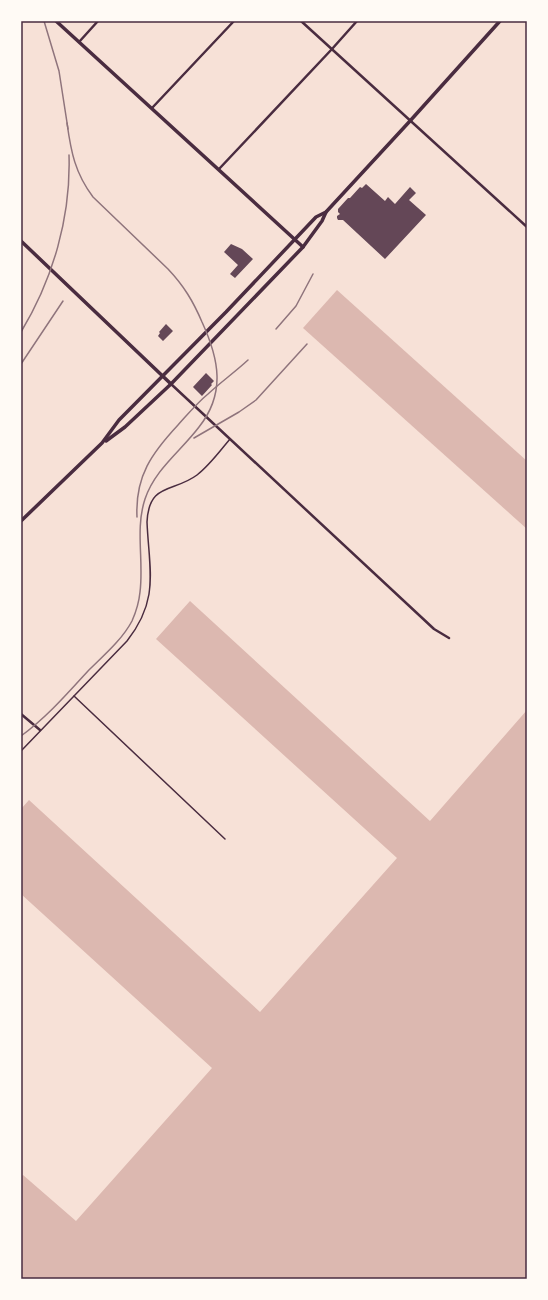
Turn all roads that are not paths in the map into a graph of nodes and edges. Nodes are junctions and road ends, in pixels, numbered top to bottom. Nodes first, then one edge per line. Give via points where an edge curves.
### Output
1 (56, 21) edge
2 (98, 21) edge
3 (234, 21) edge
4 (301, 21) edge
5 (357, 21) edge
6 (500, 21) edge
7 (79, 42) junction
8 (332, 49) junction
9 (152, 108) junction
10 (410, 121) junction
11 (219, 169) junction
12 (326, 212) junction
13 (527, 227) edge
14 (295, 240) junction
15 (21, 241) edge
16 (303, 247) junction
17 (163, 376) junction
18 (171, 384) junction
19 (230, 439) junction
20 (102, 443) junction
21 (21, 521) edge
22 (449, 638) dead end
23 (74, 696) junction
24 (21, 714) edge
25 (40, 730) junction
26 (21, 751) edge
27 (225, 839) dead end

1 - 7 main road
2 - 7 street
3 - 9 street
4 - 8 street
5 - 8 street
6 - 10 main road
7 - 9 main road
8 - 10 street
8 - 11 street
9 - 11 main road
10 - 12 main road
10 - 13 street
11 - 14 main road
12 - 14 main road via 316,217
12 - 16 main road
14 - 16 main road
14 - 17 main road
15 - 17 main road
16 - 18 main road
17 - 18 main road
17 - 20 main road via 119,420
18 - 19 street
18 - 20 main road via 125,427
19 - 22 street via 434,629
19 - 23 lane via 196,476 163,490 153,500 148,512 151,583 140,622 127,641
20 - 21 main road
23 - 25 lane
23 - 27 lane
24 - 25 street
25 - 26 lane

